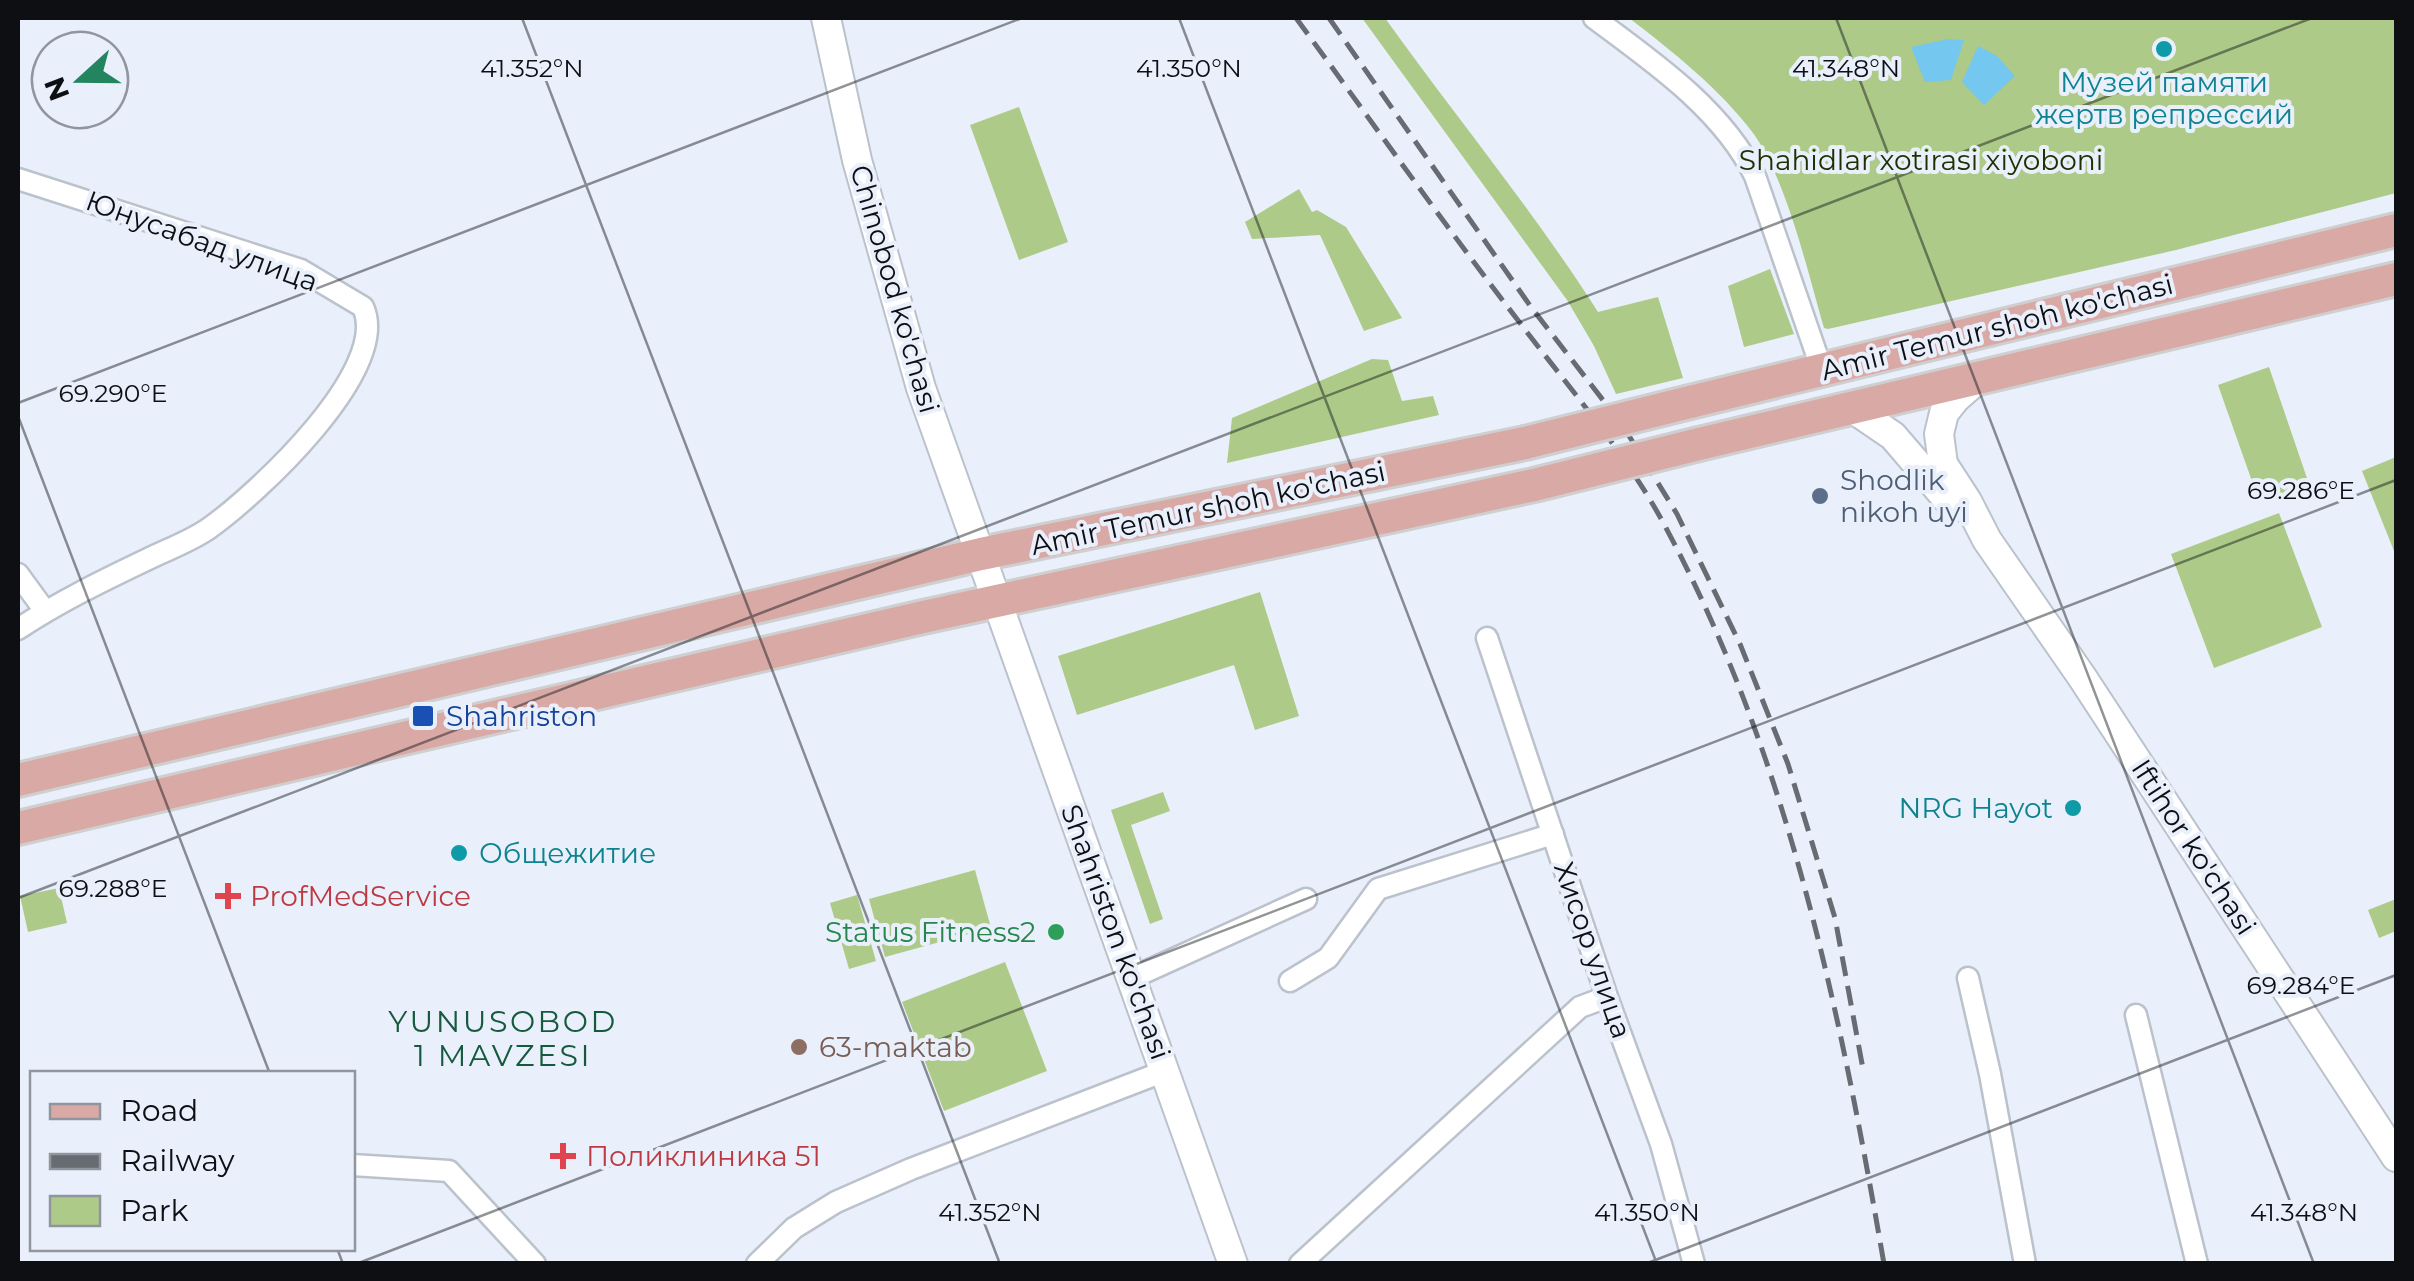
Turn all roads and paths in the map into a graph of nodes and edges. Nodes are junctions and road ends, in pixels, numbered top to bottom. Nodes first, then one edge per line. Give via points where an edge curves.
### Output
1 (826, 18) edge
2 (1594, 18) edge
3 (18, 178) edge
4 (2396, 230) edge
5 (2396, 280) edge
6 (1822, 370) junction
7 (1979, 378) junction
8 (1852, 408) junction
9 (1987, 540) junction
10 (982, 554) junction
11 (18, 574) edge
12 (776, 601) junction
13 (997, 602) junction
14 (45, 611) junction
15 (18, 630) edge
16 (1487, 638) dead end
17 (790, 648) junction
18 (18, 780) edge
19 (18, 828) edge
20 (1553, 834) junction
21 (1306, 899) dead end
22 (1144, 973) junction
23 (1968, 978) dead end
24 (1290, 981) dead end
25 (1608, 996) junction
26 (2136, 1015) dead end
27 (1165, 1071) junction
28 (2396, 1156) edge
29 (355, 1165) edge
30 (535, 1264) edge
31 (757, 1264) edge
32 (1233, 1264) edge
33 (1300, 1264) edge
34 (1694, 1264) edge
35 (2025, 1264) edge
36 (2197, 1264) edge

1 - 10 main road, Chinobod ko'chasi via 898,316
2 - 6 street via 1698,101 1742,152
3 - 14 street, Юнусабад улица via 301,270 364,307 368,327 352,377 269,480 206,531
4 - 6 main road, Amir Temur shoh ko'chasi
5 - 7 main road, Amir Temur shoh ko'chasi
6 - 10 main road, Amir Temur shoh ko'chasi, bridge via 1526,443
7 - 8 main road, Amir Temur shoh ko'chasi
7 - 9 main road, Iftihor ko'chasi via 1949,406 1939,442 1943,464
8 - 9 main road, Iftihor ko'chasi via 1893,436
8 - 13 main road, Amir Temur shoh ko'chasi, bridge
9 - 28 main road, Iftihor ko'chasi
10 - 12 main road, Amir Temur shoh ko'chasi
10 - 13 main road, Chinobod ko'chasi
11 - 14 street
12 - 17 main road
12 - 18 main road, Amir Temur shoh ko'chasi
13 - 17 main road, Amir Temur shoh ko'chasi
13 - 22 main road, Shahriston ko'chasi
14 - 15 street, Юнусабад улица
16 - 20 street, Хисор улица
17 - 19 main road, Amir Temur shoh ko'chasi
20 - 24 street via 1378,889 1328,958
20 - 25 street, Хисор улица
21 - 22 street
22 - 27 main road, Shahriston ko'chasi
23 - 35 street
25 - 33 street via 1580,1008
25 - 34 street, Хисор улица via 1662,1144
26 - 36 street
27 - 31 street via 836,1202 794,1228
27 - 32 main road, Shahriston ko'chasi
29 - 30 street via 449,1171

